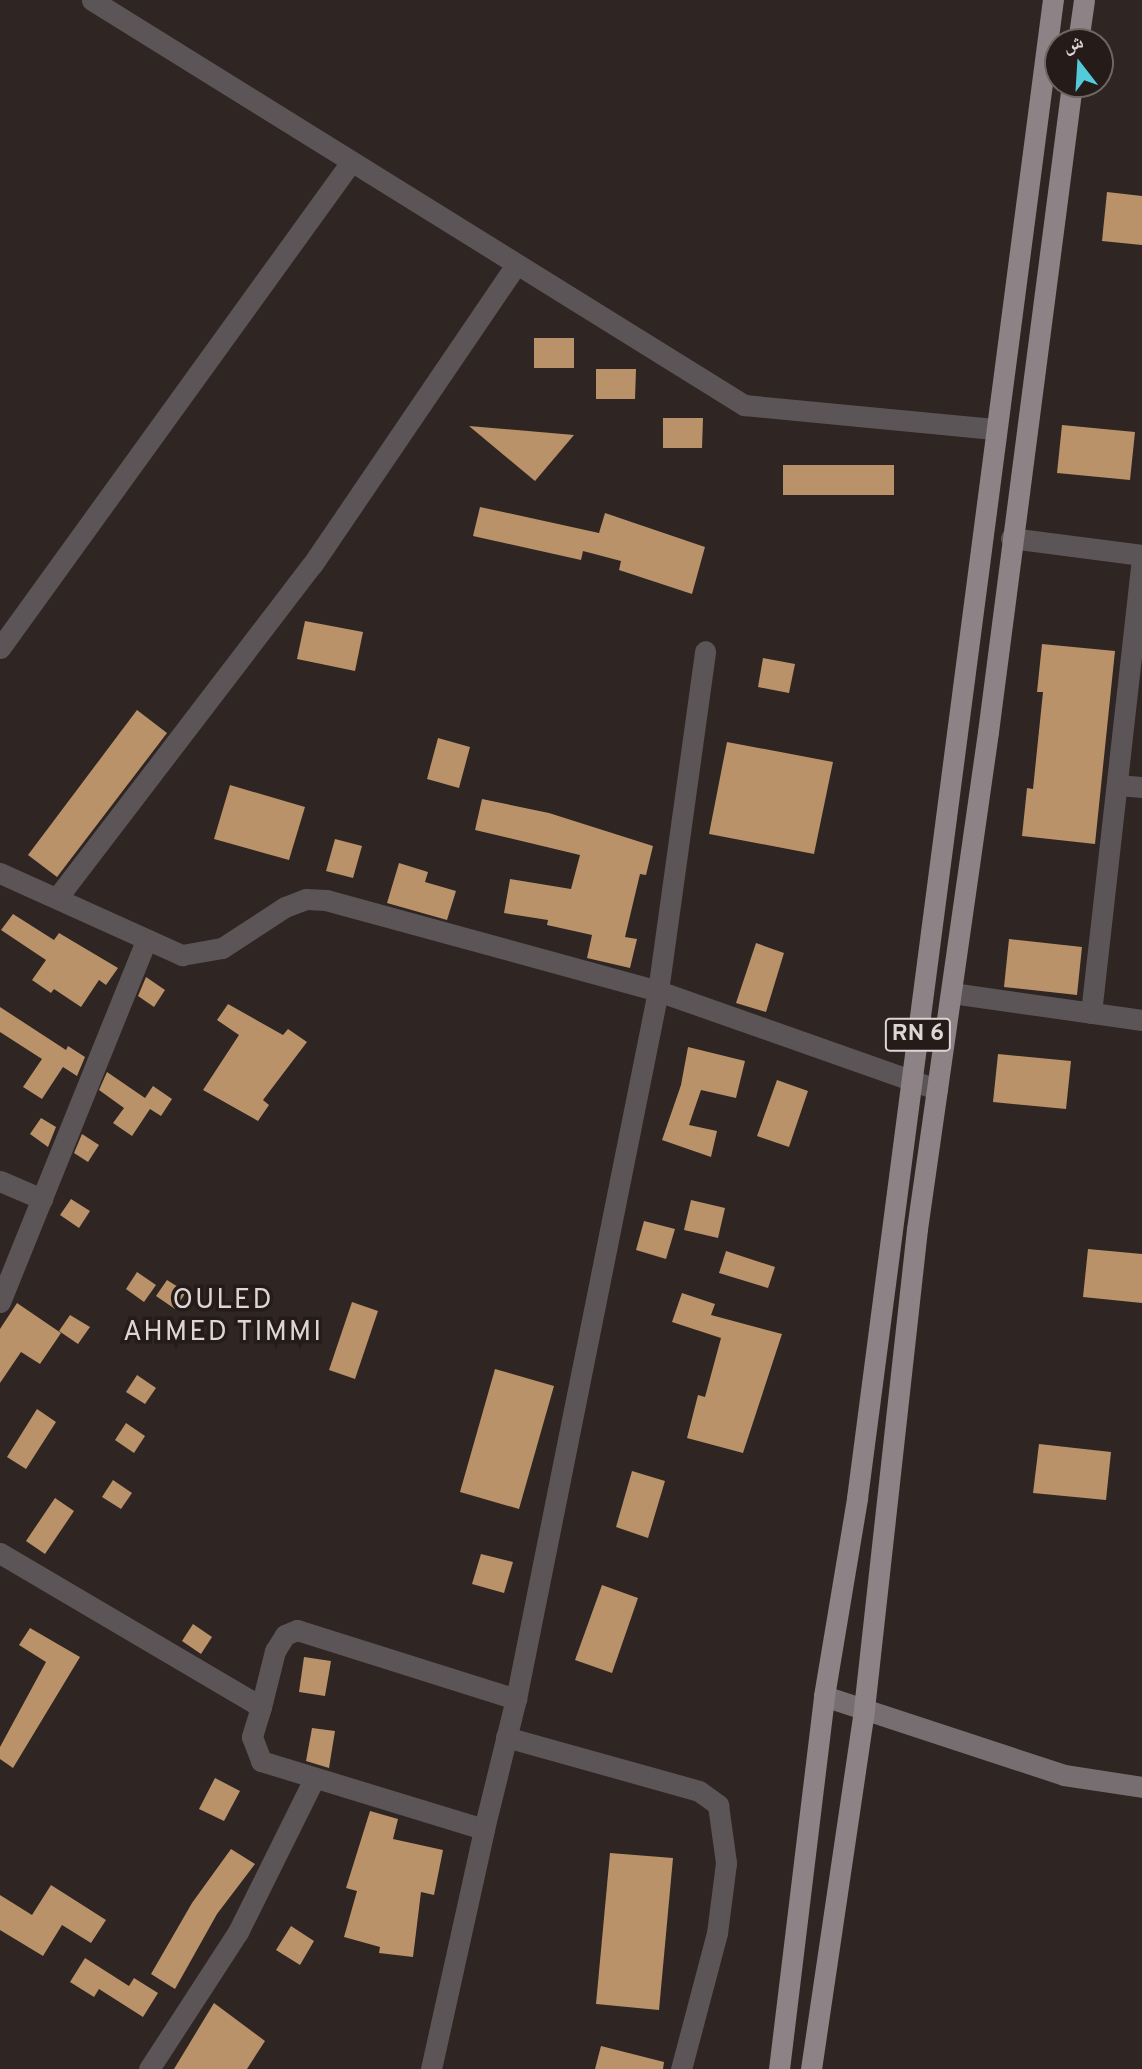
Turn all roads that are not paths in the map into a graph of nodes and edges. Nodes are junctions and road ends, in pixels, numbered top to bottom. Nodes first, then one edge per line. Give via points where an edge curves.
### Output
1 (92, 0) edge
2 (1053, 0) edge
3 (1084, 0) edge
4 (1080, 28) edge
5 (1070, 98) edge
6 (351, 162) junction
7 (516, 265) junction
8 (994, 429) junction
9 (1011, 538) junction
10 (1142, 555) edge
11 (0, 648) edge
12 (705, 651) dead end
13 (1118, 785) junction
14 (1142, 787) edge
15 (0, 873) edge
16 (57, 898) junction
17 (146, 940) junction
18 (658, 991) junction
19 (952, 993) junction
20 (1091, 1013) junction
21 (1142, 1020) edge
22 (911, 1082) junction
23 (937, 1089) junction
24 (0, 1181) edge
25 (42, 1199) junction
26 (0, 1302) edge
27 (0, 1553) edge
28 (824, 1696) junction
29 (516, 1699) junction
30 (261, 1707) junction
31 (864, 1709) junction
32 (506, 1737) junction
33 (313, 1781) junction
34 (1142, 1787) edge
35 (484, 1829) junction
36 (149, 2069) edge
37 (431, 2069) edge
38 (681, 2069) edge
39 (779, 2069) edge
40 (811, 2069) edge

1 - 6 street
2 - 8 main road, RN 6
3 - 4 main road
5 - 9 main road, RN 6
6 - 7 street
6 - 11 street
7 - 8 street via 744,405
7 - 16 street via 312,565
8 - 22 main road, RN 6
9 - 10 street
9 - 19 main road, RN 6
10 - 13 street
12 - 18 street
13 - 14 street
13 - 20 street
15 - 16 street
16 - 17 street
17 - 18 street via 182,955 198,955 222,948 285,907 306,899 326,900
17 - 25 street
18 - 22 street
18 - 29 street
19 - 20 street
19 - 23 main road, RN 6
20 - 21 street
22 - 23 street
22 - 28 main road, RN 6 via 857,1498
23 - 31 main road, RN 6
24 - 25 street
25 - 26 street
27 - 30 street
28 - 31 street
28 - 39 main road, RN 6
29 - 30 street via 297,1630 285,1635 275,1651
29 - 32 street
30 - 33 street via 252,1737 257,1756
31 - 34 street via 1064,1775
31 - 40 main road, RN 6
32 - 35 street
32 - 38 street via 699,1791 718,1805 726,1863 717,1933
33 - 35 street
33 - 36 street via 238,1932
35 - 37 street

